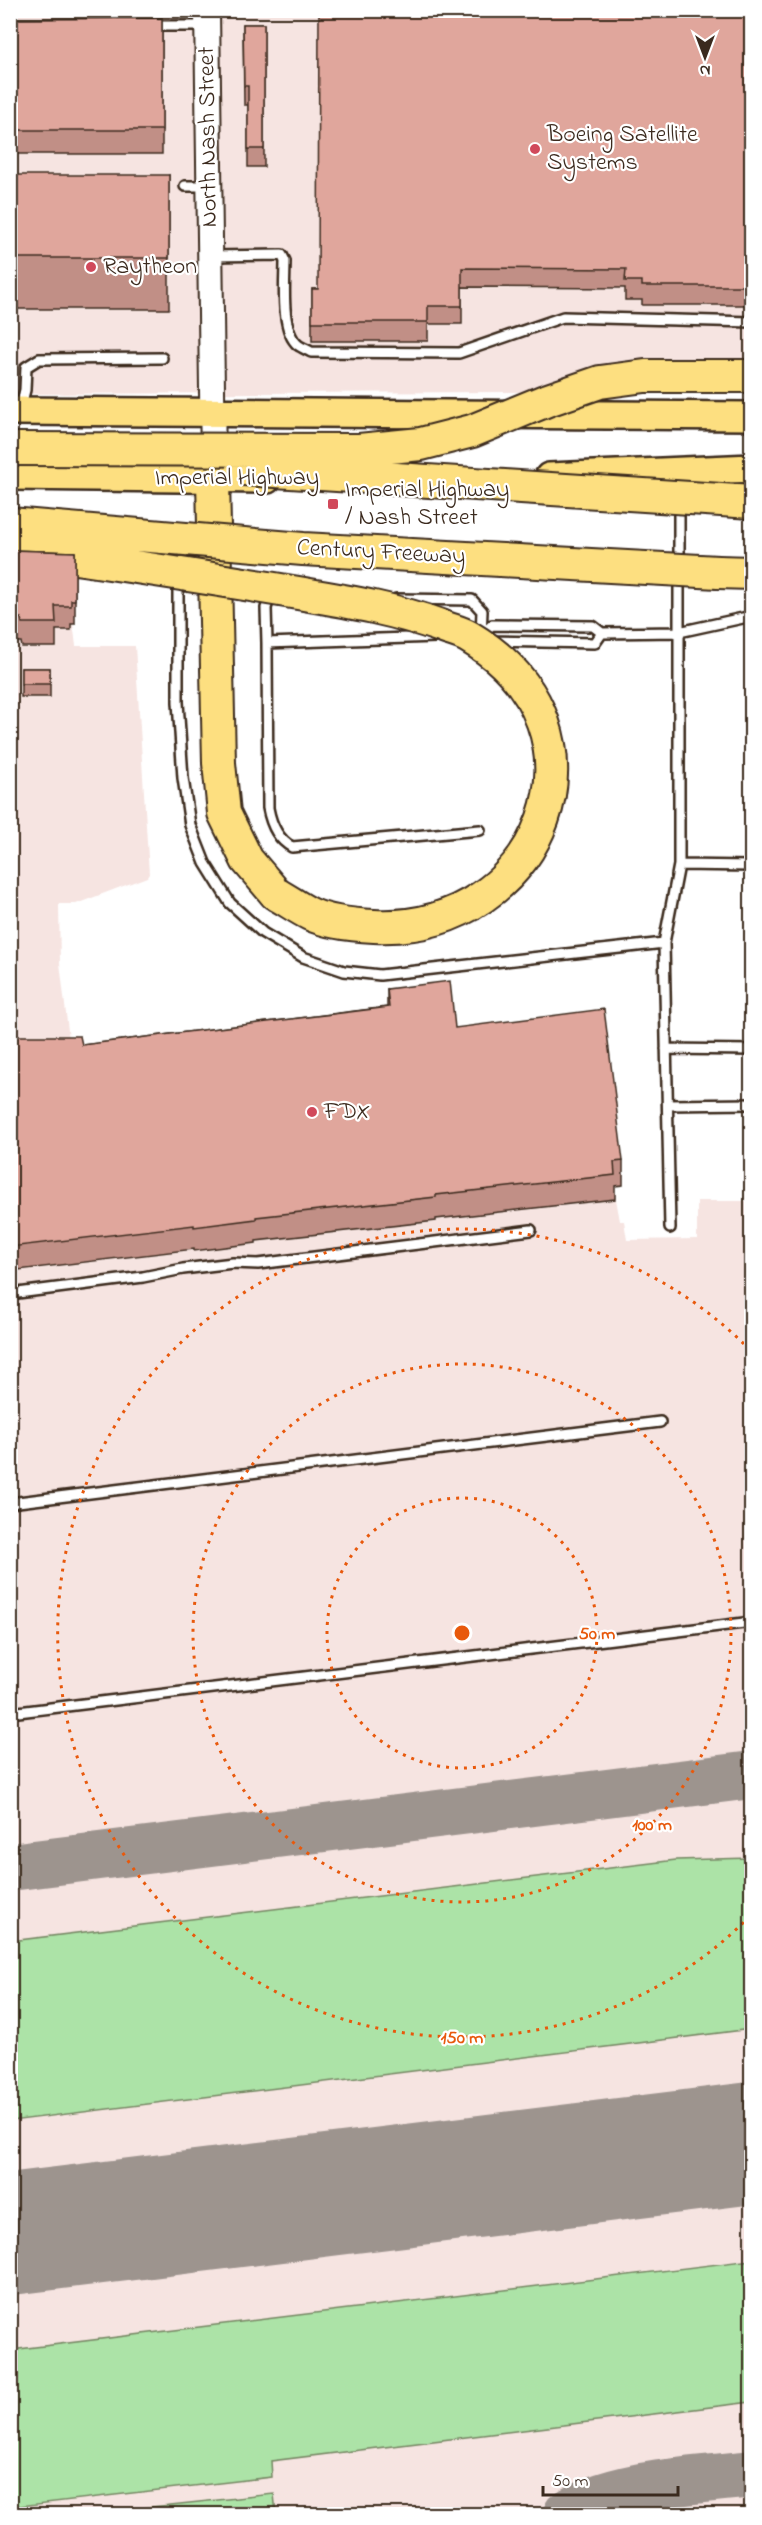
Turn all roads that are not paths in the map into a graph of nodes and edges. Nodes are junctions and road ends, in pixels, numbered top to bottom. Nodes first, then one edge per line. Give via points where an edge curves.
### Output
1 (208, 18) edge
2 (134, 26) edge
3 (185, 186) dead end
4 (209, 186) junction
5 (210, 256) junction
6 (752, 322) edge
7 (162, 358) dead end
8 (752, 375) edge
9 (211, 413) junction
10 (14, 414) edge
11 (752, 416) edge
12 (10, 449) edge
13 (10, 454) edge
14 (752, 468) edge
15 (679, 471) junction
16 (10, 476) edge
17 (213, 479) junction
18 (752, 502) edge
19 (10, 524) edge
20 (10, 548) edge
21 (160, 560) dead end
22 (752, 573) edge
23 (378, 598) dead end
24 (390, 598) dead end
25 (752, 616) edge
26 (679, 632) junction
27 (602, 633) junction
28 (481, 635) junction
29 (267, 643) junction
30 (480, 830) dead end
31 (680, 865) junction
32 (752, 866) edge
33 (663, 943) junction
34 (666, 1049) junction
35 (752, 1050) edge
36 (752, 1104) edge
37 (668, 1105) junction
38 (670, 1228) dead end
39 (531, 1230) dead end
40 (10, 1294) edge
41 (660, 1422) dead end
42 (10, 1503) edge
43 (752, 1622) edge
44 (10, 1713) edge

1 - 2 lane
1 - 4 street, North Nash Street
3 - 4 lane
4 - 5 street, North Nash Street
5 - 6 lane via 282,255 291,335 298,345 311,352 459,353 563,317
5 - 9 street, North Nash Street
7 - 10 lane via 39,359 26,367 25,390
8 - 12 highway, bridge via 645,376 600,382 472,431 421,444 359,450
9 - 10 main road
9 - 11 main road
9 - 17 street, North Nash Street
13 - 18 highway, bridge
14 - 15 main road, Imperial Highway
15 - 17 main road, Imperial Highway via 537,477
15 - 26 lane
16 - 17 main road, Imperial Highway
17 - 20 highway, bridge via 219,763 224,813 248,861 276,894 312,915 355,925 399,927 448,915 485,896 517,866 541,830 551,792 551,758 543,719 525,687 500,660 468,636 350,602
19 - 22 highway, Century Freeway, bridge via 303,549
21 - 33 lane via 168,566 178,589 178,702 190,825 205,863 230,903 263,933 303,957 344,971 380,975
23 - 29 lane via 271,595 266,608
24 - 28 lane via 472,600 482,611
25 - 26 lane
26 - 27 lane
26 - 31 lane
27 - 28 lane via 593,626 492,625
27 - 28 lane via 595,643 491,642
28 - 29 lane
29 - 30 lane via 268,808 272,826 285,844 291,847
31 - 32 lane
31 - 33 lane
33 - 34 lane
34 - 35 lane
34 - 37 lane
36 - 37 lane
37 - 38 lane
39 - 40 lane via 258,1264 183,1269
41 - 42 lane
43 - 44 lane

